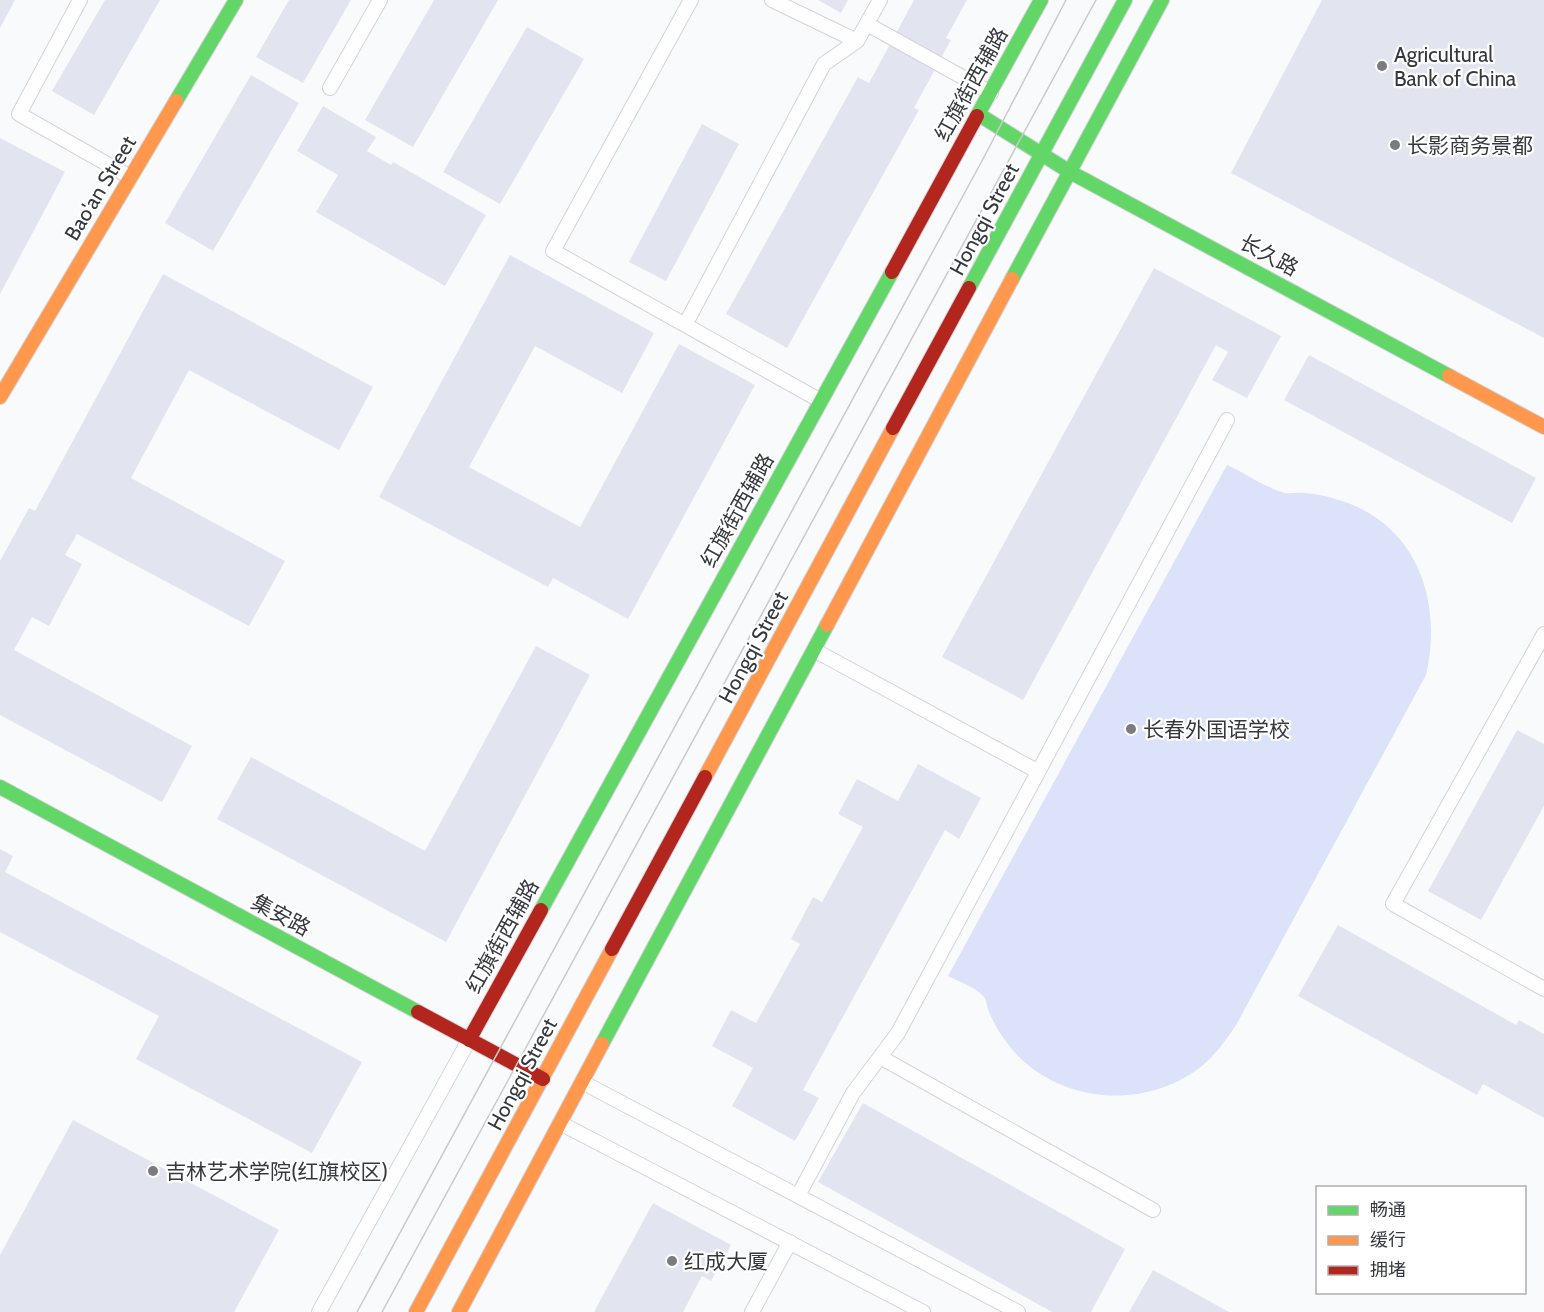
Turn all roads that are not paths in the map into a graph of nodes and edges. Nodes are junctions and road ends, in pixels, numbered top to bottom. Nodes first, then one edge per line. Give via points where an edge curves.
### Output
1 (80, 0) edge
2 (236, 0) edge
3 (380, 0) edge
4 (691, 0) edge
5 (772, 0) edge
6 (880, 0) edge
7 (1041, 0) edge
8 (1125, 0) edge
9 (1162, 0) edge
10 (867, 24) junction
11 (857, 42) junction
12 (330, 88) dead end
13 (990, 93) junction
14 (978, 114) junction
15 (1042, 156) junction
16 (1070, 172) junction
17 (130, 177) junction
18 (685, 325) junction
19 (0, 397) edge
20 (821, 401) junction
21 (1227, 420) dead end
22 (1544, 427) edge
23 (1544, 634) edge
24 (814, 650) junction
25 (1037, 771) junction
26 (0, 787) edge
27 (1544, 989) edge
28 (469, 1040) junction
29 (880, 1058) junction
30 (543, 1079) junction
31 (582, 1082) junction
32 (561, 1123) junction
33 (799, 1194) junction
34 (1153, 1210) dead end
35 (790, 1242) junction
36 (319, 1312) edge
37 (416, 1312) edge
38 (459, 1312) edge
39 (752, 1312) edge
40 (923, 1312) edge
41 (1018, 1312) edge

1 - 17 lane via 19,114
2 - 17 main road, Bao'an Street via 224,10
3 - 12 lane
4 - 18 lane via 553,251
5 - 11 lane
6 - 10 lane
7 - 13 main road, 红旗街西辅路
8 - 15 main road, Hongqi Street
9 - 16 main road
10 - 11 lane
10 - 13 lane
11 - 18 lane via 824,64
13 - 14 main road, 红旗街西辅路
14 - 15 main road, 长久路
14 - 20 main road, 红旗街西辅路
15 - 16 main road, 长久路
15 - 30 main road, Hongqi Street
16 - 22 main road, 长久路
16 - 24 main road
17 - 19 main road, Bao'an Street
18 - 20 lane
20 - 28 main road, 红旗街西辅路
21 - 25 lane
23 - 27 lane via 1393,904
24 - 25 lane
24 - 31 main road
25 - 29 lane via 898,1033
26 - 28 main road, 集安路
28 - 30 main road, 集安路
28 - 36 lane
29 - 33 lane via 853,1094
29 - 34 lane
30 - 37 main road, Hongqi Street
31 - 32 main road
31 - 33 lane
32 - 35 lane
32 - 38 main road
33 - 41 lane
35 - 39 lane
35 - 40 lane

